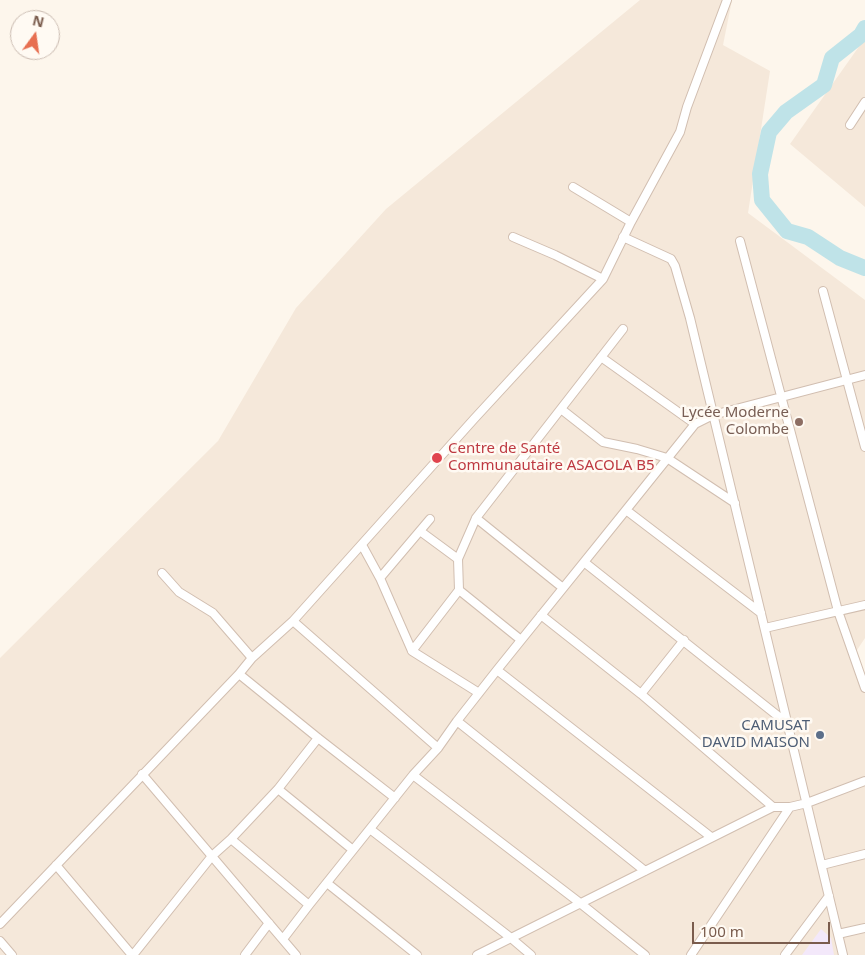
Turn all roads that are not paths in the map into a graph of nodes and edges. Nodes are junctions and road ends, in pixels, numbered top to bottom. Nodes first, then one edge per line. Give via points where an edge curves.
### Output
1 (727, 0) edge
2 (865, 102) edge
3 (850, 125) dead end
4 (573, 187) dead end
5 (630, 222) junction
6 (623, 236) junction
7 (513, 237) dead end
8 (740, 240) dead end
9 (603, 278) junction
10 (823, 291) dead end
11 (623, 329) dead end
12 (601, 357) junction
13 (865, 375) edge
14 (847, 380) junction
15 (781, 397) junction
16 (561, 409) junction
17 (714, 415) junction
18 (695, 424) junction
19 (865, 447) edge
20 (667, 458) junction
21 (735, 503) junction
22 (626, 510) junction
23 (476, 518) junction
24 (430, 519) dead end
25 (420, 531) junction
26 (362, 545) junction
27 (458, 560) junction
28 (584, 562) junction
29 (162, 573) dead end
30 (380, 578) junction
31 (563, 588) junction
32 (459, 590) junction
33 (865, 605) edge
34 (838, 611) junction
35 (761, 613) junction
36 (541, 615) junction
37 (293, 621) junction
38 (765, 628) junction
39 (521, 640) junction
40 (684, 640) junction
41 (412, 651) junction
42 (252, 658) junction
43 (497, 670) junction
44 (240, 674) junction
45 (865, 688) edge
46 (479, 693) junction
47 (641, 694) junction
48 (457, 721) junction
49 (788, 724) junction
50 (318, 738) junction
51 (438, 748) junction
52 (142, 774) junction
53 (413, 775) junction
54 (865, 781) edge
55 (278, 789) junction
56 (395, 798) junction
57 (807, 803) junction
58 (790, 806) junction
59 (773, 807) junction
60 (370, 829) junction
61 (711, 837) junction
62 (231, 838) junction
63 (353, 850) junction
64 (865, 854) edge
65 (212, 856) junction
66 (56, 865) junction
67 (822, 865) junction
68 (645, 871) junction
69 (327, 883) junction
70 (829, 896) junction
71 (580, 903) junction
72 (309, 905) junction
73 (269, 923) junction
74 (0, 924) edge
75 (865, 928) edge
76 (838, 934) junction
77 (511, 938) junction
78 (283, 939) junction
79 (0, 941) edge
80 (136, 954) edge
81 (12, 955) edge
82 (245, 955) edge
83 (296, 955) edge
84 (417, 955) edge
85 (477, 955) edge
86 (531, 955) edge
87 (645, 955) edge
88 (691, 955) edge
89 (784, 955) edge
90 (843, 955) edge

1 - 5 street via 680,132
2 - 3 street
4 - 5 street
5 - 6 street
6 - 9 street
6 - 17 street via 671,259 675,266
7 - 9 street
8 - 15 street
9 - 26 street
10 - 14 street
11 - 12 street
12 - 16 street
12 - 18 street
13 - 14 street
14 - 15 street
14 - 19 street
15 - 17 street
15 - 34 street
16 - 20 street via 603,442
16 - 23 street
17 - 18 street
17 - 21 street
18 - 20 street
20 - 21 street
20 - 22 street
21 - 35 street
22 - 28 street
22 - 35 street
23 - 27 street
23 - 31 street
24 - 25 street
25 - 27 street
25 - 30 street
26 - 30 street
26 - 37 street
27 - 32 street
28 - 31 street
28 - 40 street
29 - 42 street via 179,592 214,613
30 - 41 street
31 - 36 street
32 - 39 street
32 - 41 street
33 - 34 street
34 - 38 street
34 - 45 street
35 - 38 street
36 - 39 street
36 - 47 street
37 - 42 street
37 - 51 street
38 - 49 street
39 - 43 street
40 - 47 street
40 - 49 street
41 - 46 street
42 - 44 street
43 - 46 street
43 - 61 street
44 - 50 street
44 - 52 street
46 - 48 street
47 - 59 street
48 - 51 street
48 - 68 street
49 - 57 street
50 - 55 street
50 - 56 street
51 - 53 street
52 - 65 street
52 - 66 street
53 - 56 street
53 - 71 street
54 - 57 street
55 - 62 street
55 - 63 street
56 - 60 street
57 - 58 street
57 - 67 street
58 - 59 street
58 - 88 street
59 - 61 street
60 - 63 street
60 - 77 street
61 - 68 street
62 - 65 street
62 - 72 street
63 - 69 street
64 - 67 street
65 - 73 street
65 - 80 street
66 - 74 street
66 - 80 street
67 - 70 street
68 - 71 street
69 - 72 street
69 - 84 street
70 - 76 street
70 - 89 street
71 - 77 street
71 - 87 street
72 - 78 street
73 - 78 street
73 - 82 street
75 - 76 street
76 - 90 street
77 - 85 street
77 - 86 street
78 - 83 street
79 - 81 street

